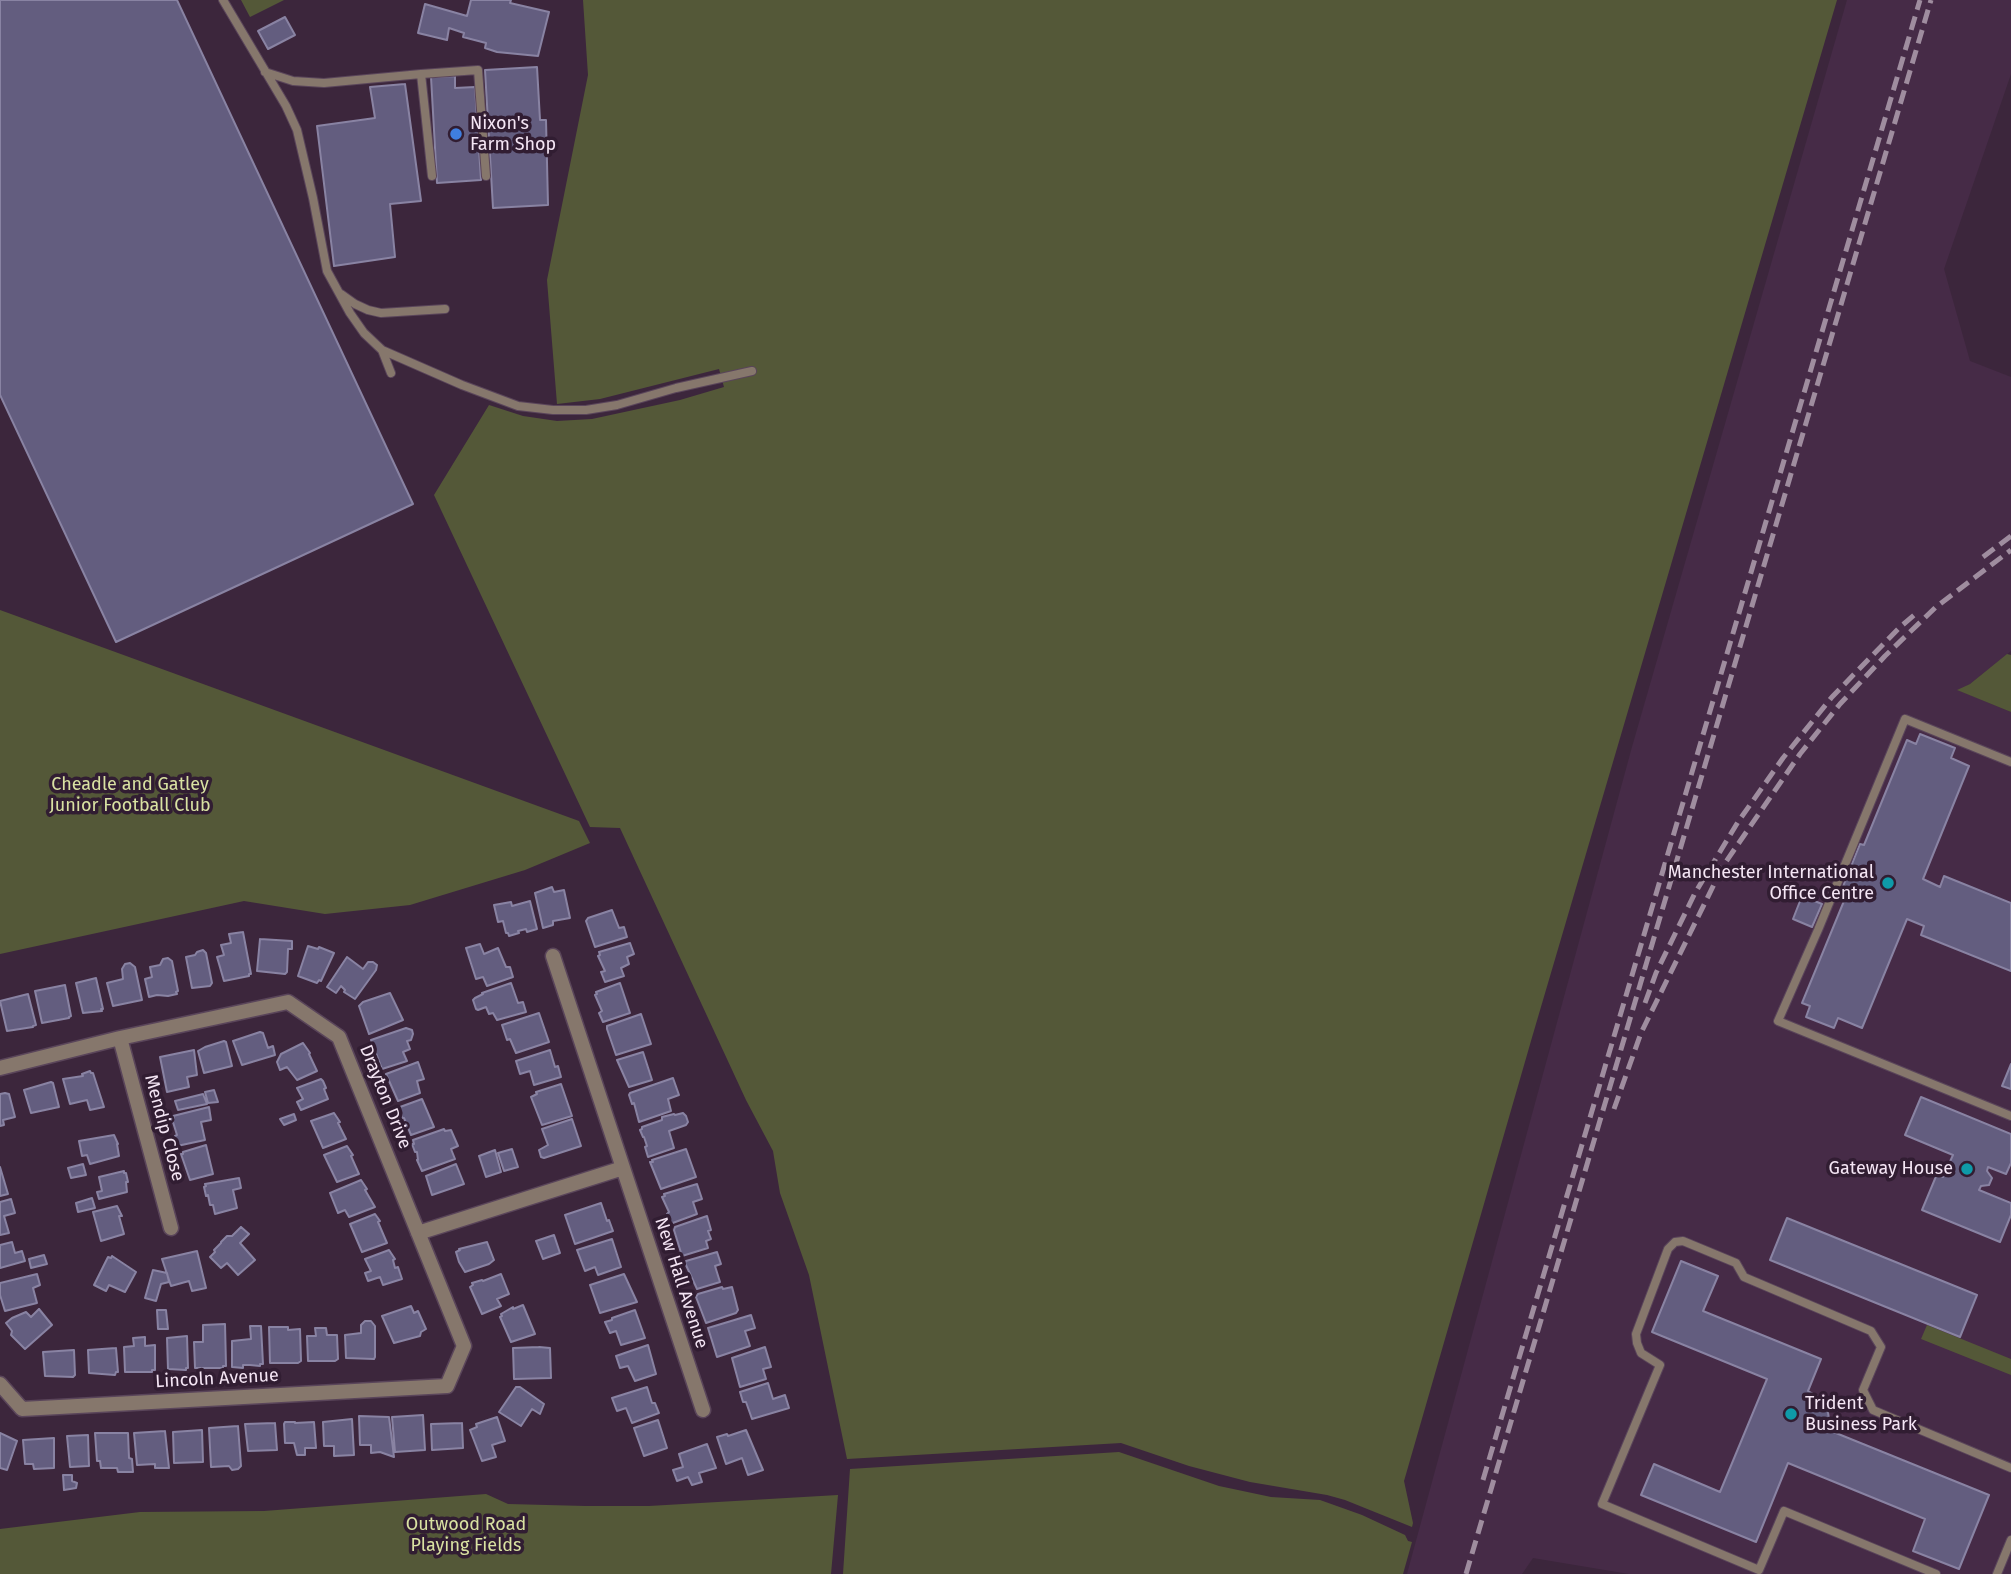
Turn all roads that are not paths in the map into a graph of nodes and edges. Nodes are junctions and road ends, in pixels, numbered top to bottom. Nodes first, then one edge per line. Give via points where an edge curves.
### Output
1 (223, 0) edge
2 (265, 72) junction
3 (421, 74) junction
4 (432, 176) dead end
5 (486, 176) dead end
6 (338, 292) junction
7 (444, 309) dead end
8 (382, 350) junction
9 (752, 372) dead end
10 (391, 373) dead end
11 (2011, 762) edge
12 (553, 956) dead end
13 (120, 1038) junction
14 (0, 1068) edge
15 (2011, 1116) edge
16 (623, 1168) junction
17 (171, 1228) dead end
18 (418, 1233) junction
19 (0, 1384) edge
20 (447, 1386) joint
21 (703, 1410) dead end
22 (2011, 1468) edge
23 (2011, 1540) edge
24 (1936, 1574) edge
25 (1997, 1574) edge

1 - 2 lane
2 - 3 lane via 293,81 324,83
2 - 6 lane via 297,130 327,271
3 - 4 lane
3 - 5 lane via 478,70
6 - 7 lane via 381,313
6 - 8 lane via 364,333
8 - 9 lane via 518,406 553,410 617,405
8 - 10 lane
11 - 15 lane via 1905,719 1778,1021
12 - 16 street, New Hall Avenue
13 - 14 street, Drayton Drive
13 - 17 street, Mendip Close
13 - 18 street, Drayton Drive via 289,1002 340,1037
16 - 18 street
16 - 21 street, New Hall Avenue
18 - 20 street, Drayton Drive via 464,1346
19 - 20 street, Lincoln Avenue via 22,1409
22 - 24 lane via 1873,1410 1863,1390 1881,1347 1871,1331 1744,1277 1736,1263 1684,1241 1668,1249 1636,1334 1641,1353 1660,1365 1602,1504 1759,1570 1784,1511
23 - 25 lane

